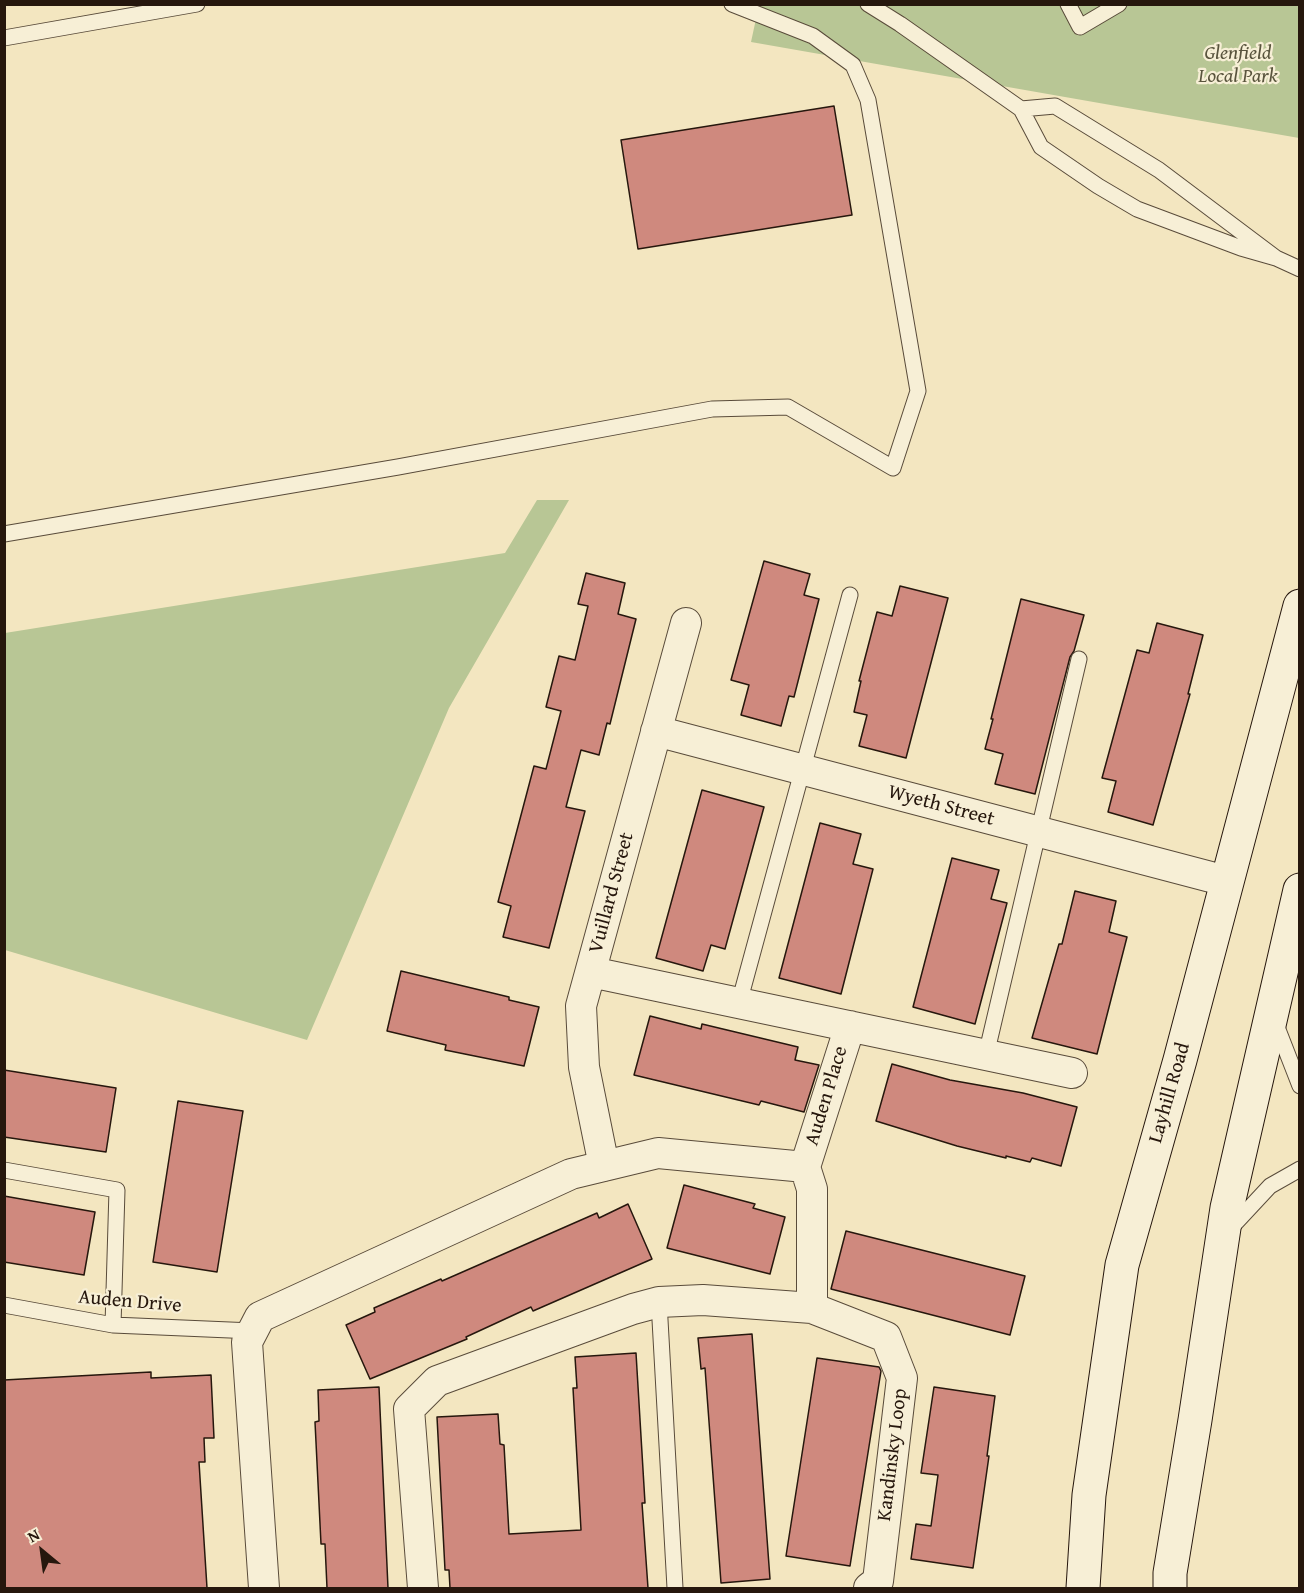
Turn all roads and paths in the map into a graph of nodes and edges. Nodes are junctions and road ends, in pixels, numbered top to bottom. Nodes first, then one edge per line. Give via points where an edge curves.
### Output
1 (197, 4) edge
2 (732, 4) edge
3 (868, 4) edge
4 (1068, 4) edge
5 (1119, 4) edge
6 (4, 38) edge
7 (1021, 109) junction
8 (1276, 258) junction
9 (1299, 270) edge
10 (4, 534) edge
11 (850, 594) dead end
12 (1299, 606) edge
13 (686, 622) dead end
14 (1079, 659) dead end
15 (656, 731) junction
16 (802, 769) junction
17 (1040, 832) junction
18 (1227, 881) junction
19 (1299, 890) edge
20 (591, 972) junction
21 (739, 1003) junction
22 (1271, 1013) junction
23 (850, 1026) junction
24 (986, 1054) junction
25 (1072, 1072) dead end
26 (1299, 1086) edge
27 (604, 1166) junction
28 (806, 1167) junction
29 (1299, 1169) edge
30 (4, 1170) edge
31 (1223, 1237) junction
32 (659, 1302) junction
33 (4, 1305) edge
34 (812, 1308) junction
35 (113, 1325) junction
36 (253, 1331) junction
37 (264, 1588) edge
38 (423, 1588) edge
39 (675, 1588) edge
40 (869, 1588) edge
41 (1083, 1588) edge
42 (1170, 1588) edge

1 - 6 lane
2 - 10 lane via 813,36 853,66 868,100 918,391 893,468 788,406 712,409
3 - 7 lane
4 - 5 lane via 1080,27
7 - 8 lane via 1055,106 1160,170
7 - 8 lane via 1041,147 1137,209
8 - 9 lane
11 - 16 lane
12 - 18 main road, Layhill Road
13 - 15 street, Vuillard Street
14 - 17 lane
15 - 16 street, Wyeth Street
15 - 20 street, Vuillard Street
16 - 17 street, Wyeth Street
16 - 21 lane
17 - 18 street, Wyeth Street
17 - 24 lane
18 - 41 main road, Layhill Road via 1122,1264 1089,1495
19 - 22 main road
20 - 21 street
20 - 27 street, Vuillard Street via 581,1006 584,1067
21 - 23 street
22 - 26 lane
22 - 31 main road
23 - 24 street
23 - 28 street, Auden Place
24 - 25 street
27 - 28 street via 658,1153
27 - 36 street via 571,1174 260,1317
28 - 34 street via 812,1189
29 - 31 lane via 1270,1186
30 - 35 lane via 117,1190
31 - 42 main road
32 - 34 street, Kandinsky Loop via 703,1300
32 - 38 street, Kandinsky Loop via 437,1381 409,1409
32 - 39 lane
33 - 35 lane, Auden Drive
34 - 40 street, Kandinsky Loop via 886,1336 902,1378 878,1581
35 - 36 lane, Auden Drive
36 - 37 street via 248,1342

